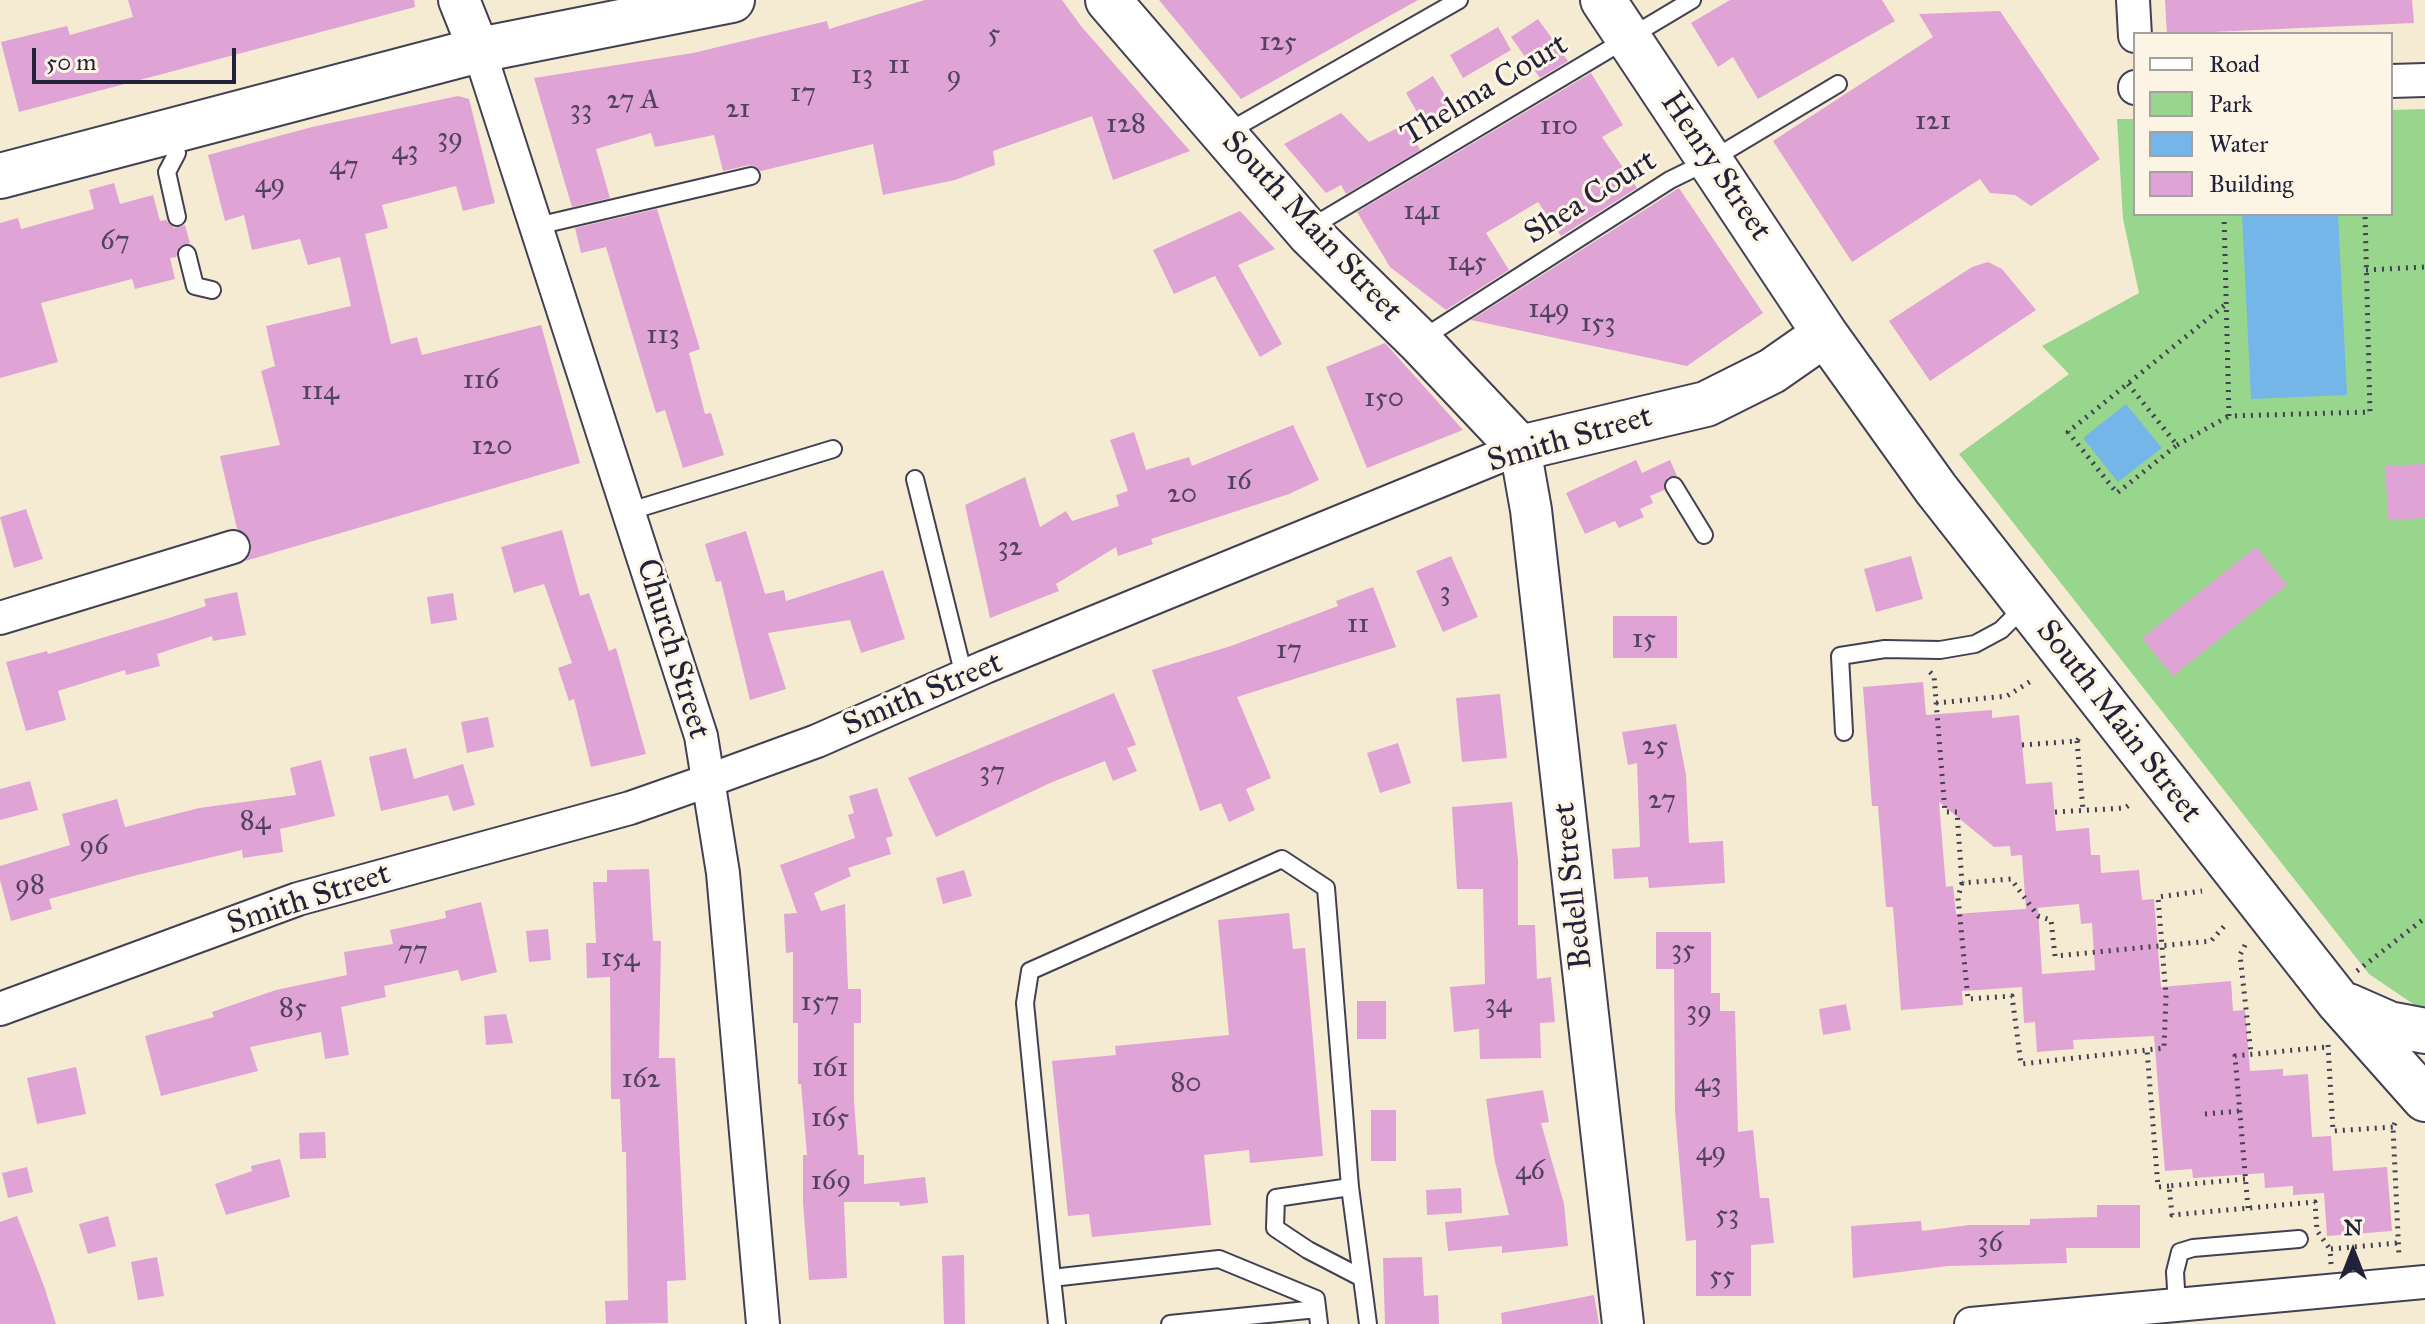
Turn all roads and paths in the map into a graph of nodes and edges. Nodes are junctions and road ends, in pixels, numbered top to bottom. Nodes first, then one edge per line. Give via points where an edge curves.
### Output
1 (459, 0) edge
2 (732, 0) edge
3 (1108, 0) edge
4 (1459, 0) edge
5 (1603, 0) edge
6 (1692, 0) edge
7 (2133, 0) edge
8 (2135, 32) edge
9 (1629, 38) junction
10 (479, 50) junction
11 (2425, 80) edge
12 (2393, 81) edge
13 (1838, 84) dead end
14 (1223, 135) junction
15 (177, 153) dead end
16 (1711, 160) junction
17 (0, 176) edge
18 (751, 176) dead end
19 (2224, 216) edge
20 (2365, 216) edge
21 (177, 217) dead end
22 (537, 226) junction
23 (1307, 230) junction
24 (187, 254) dead end
25 (2425, 267) edge
26 (2366, 270) junction
27 (212, 290) dead end
28 (2226, 305) junction
29 (1825, 334) junction
30 (1419, 341) junction
31 (2128, 384) junction
32 (2229, 416) junction
33 (2177, 445) junction
34 (1520, 448) junction
35 (833, 449) dead end
36 (915, 479) dead end
37 (1674, 486) dead end
38 (630, 511) junction
39 (1704, 535) dead end
40 (233, 547) dead end
41 (2026, 605) junction
42 (0, 618) edge
43 (1924, 666) dead end
44 (964, 676) junction
45 (2034, 679) dead end
46 (1936, 703) junction
47 (1844, 732) dead end
48 (2022, 745) dead end
49 (707, 781) junction
50 (2132, 803) dead end
51 (2083, 810) junction
52 (2055, 812) dead end
53 (1962, 883) junction
54 (2202, 891) dead end
55 (2425, 918) edge
56 (2227, 923) dead end
57 (2245, 945) dead end
58 (2162, 947) junction
59 (2334, 996) junction
60 (0, 1009) edge
61 (2425, 1031) edge
62 (2147, 1050) junction
63 (2251, 1054) junction
64 (2240, 1111) junction
65 (2205, 1114) dead end
66 (2404, 1116) edge
67 (2245, 1179) junction
68 (2169, 1186) junction
69 (1350, 1187) junction
70 (2248, 1208) junction
71 (2299, 1239) dead end
72 (2398, 1243) junction
73 (2330, 1249) junction
74 (2400, 1262) dead end
75 (2332, 1267) dead end
76 (1052, 1278) junction
77 (1362, 1278) junction
78 (2425, 1282) edge
79 (2177, 1306) junction
80 (1318, 1316) edge
81 (763, 1324) edge
82 (1057, 1324) edge
83 (1170, 1324) edge
84 (1368, 1324) edge
85 (1623, 1324) edge
86 (1971, 1324) edge

1 - 10 street, Church Street
2 - 10 main road
3 - 14 main road, South Main Street
4 - 14 lane
5 - 9 main road, Henry Street
6 - 9 lane, Thelma Court
7 - 8 street
9 - 16 main road, Henry Street
9 - 23 lane, Thelma Court
10 - 17 main road
10 - 22 street, Church Street
11 - 12 street
13 - 16 lane, Shea Court
14 - 23 main road, South Main Street
15 - 21 lane via 167,172
16 - 29 main road, Henry Street
16 - 30 lane, Shea Court via 1670,180
18 - 22 lane
19 - 28 path
20 - 26 path
22 - 38 street, Church Street
23 - 30 main road, South Main Street
24 - 27 lane via 195,286
25 - 26 path
26 - 32 path via 2370,412
28 - 31 path
28 - 32 path
29 - 34 main road, Smith Street via 1772,371 1706,404
29 - 41 main road, South Main Street
30 - 34 main road, South Main Street
31 - 33 path
31 - 33 path via 2068,432 2097,469 2117,493
32 - 33 path
34 - 44 street, Smith Street
34 - 85 street, Bedell Street
35 - 38 lane
36 - 44 lane
37 - 39 lane
38 - 49 street, Church Street via 701,736
40 - 42 street
41 - 47 lane via 2001,630 1975,644 1840,656
41 - 59 main road, South Main Street
43 - 46 path via 1934,676
44 - 49 street, Smith Street via 817,741
45 - 46 path via 2007,696
46 - 53 path via 1945,812 1957,812
48 - 51 path via 2078,739
49 - 60 street, Smith Street via 630,808 298,899
49 - 81 street, Church Street via 723,873
50 - 51 path
51 - 52 path
53 - 58 path via 2011,879 2038,916 2051,920 2055,956
53 - 62 path via 1958,898 1968,999 2012,996 2021,1064
54 - 58 path via 2158,897
55 - 59 path
56 - 58 path via 2211,941
57 - 63 path via 2240,955
58 - 62 path via 2164,1048
59 - 61 main road via 2389,1024
59 - 66 main road, South Main Street
62 - 68 path via 2158,1187
63 - 64 path via 2235,1056
63 - 66 path via 2327,1046 2333,1131
64 - 65 path
64 - 67 path
66 - 72 path
67 - 68 path
67 - 70 path
68 - 70 path via 2172,1215
69 - 76 lane via 1326,888 1282,859 1030,971 1025,1003
69 - 77 lane
69 - 77 lane via 1276,1198 1275,1228
70 - 73 path via 2315,1202 2317,1231
71 - 79 lane via 2180,1252
72 - 73 path
72 - 74 path
73 - 75 path
76 - 80 lane via 1219,1259 1316,1299
76 - 82 lane
77 - 84 lane
78 - 79 street
79 - 86 street
80 - 83 lane

